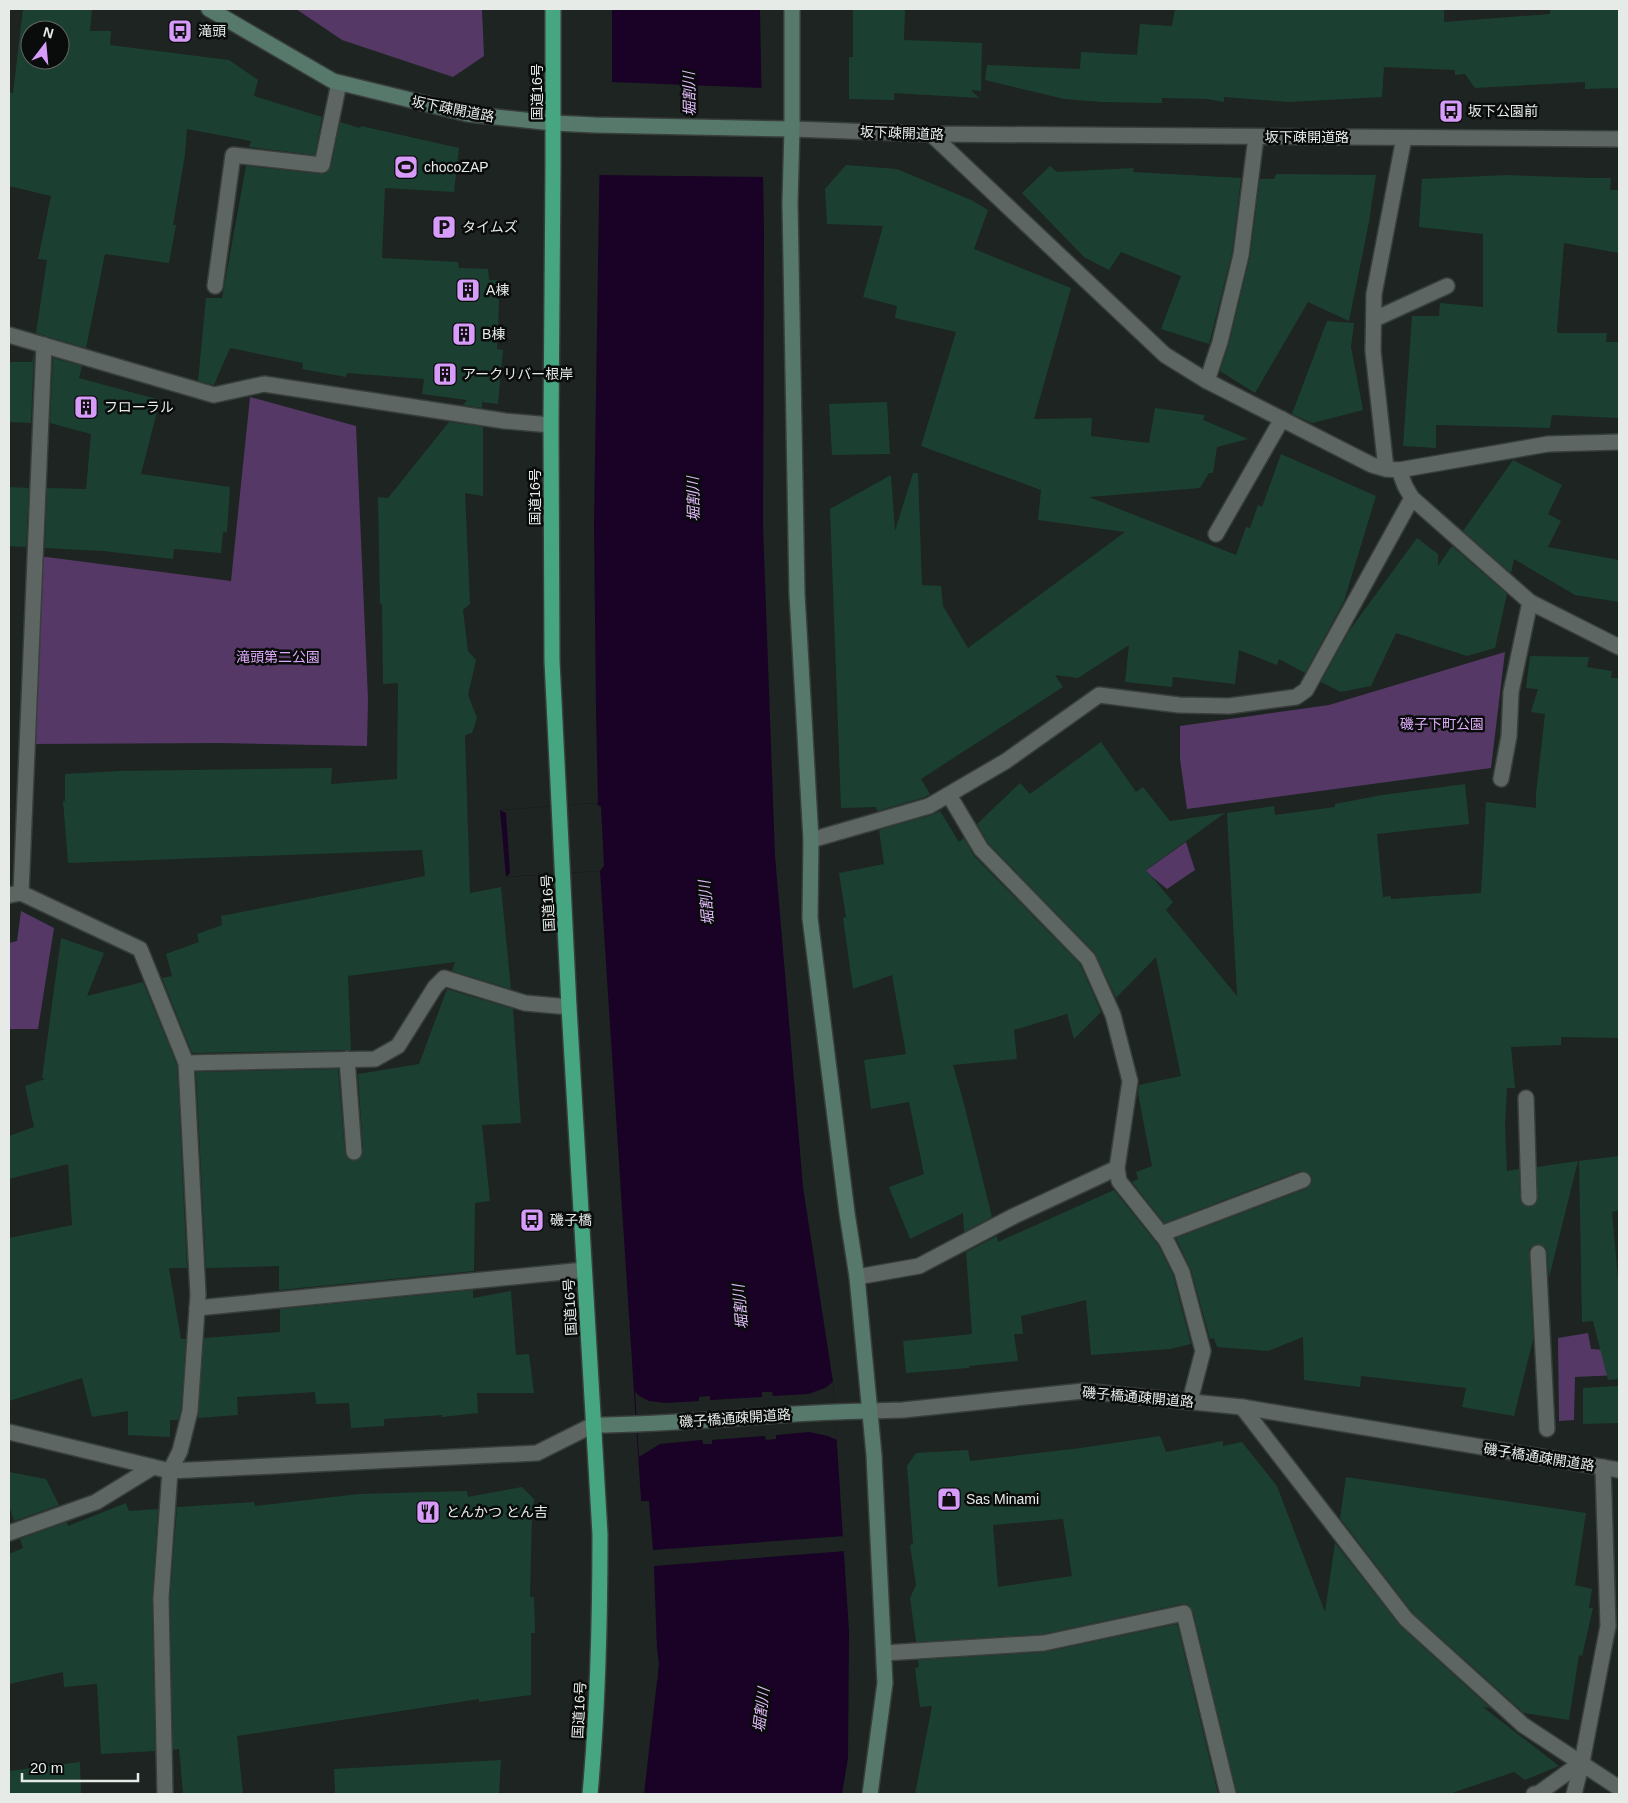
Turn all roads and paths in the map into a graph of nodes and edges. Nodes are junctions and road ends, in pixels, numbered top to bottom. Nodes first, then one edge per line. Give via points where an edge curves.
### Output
1 (209, 9) edge
2 (553, 9) edge
3 (792, 9) edge
4 (339, 83) junction
5 (553, 123) junction
6 (792, 129) junction
7 (932, 134) junction
8 (1256, 137) junction
9 (1404, 138) junction
10 (1619, 139) edge
11 (214, 286) dead end
12 (1447, 286) dead end
13 (1375, 319) junction
14 (9, 335) edge
15 (44, 345) junction
16 (1207, 380) junction
17 (1282, 419) junction
18 (550, 425) junction
19 (1619, 442) edge
20 (1392, 469) junction
21 (1412, 498) junction
22 (1216, 534) dead end
23 (1530, 602) junction
24 (1619, 647) edge
25 (1501, 779) dead end
26 (949, 794) junction
27 (811, 840) junction
28 (15, 894) edge
29 (569, 1006) junction
30 (347, 1059) junction
31 (186, 1063) junction
32 (1526, 1098) dead end
33 (354, 1152) dead end
34 (1117, 1168) junction
35 (1303, 1180) dead end
36 (1529, 1198) dead end
37 (1161, 1234) junction
38 (1538, 1253) dead end
39 (584, 1270) junction
40 (857, 1277) junction
41 (197, 1308) junction
42 (1190, 1401) junction
43 (1242, 1407) junction
44 (868, 1411) junction
45 (593, 1425) junction
46 (1548, 1429) dead end
47 (9, 1432) edge
48 (153, 1467) junction
49 (1603, 1467) junction
50 (1619, 1470) edge
51 (170, 1471) junction
52 (9, 1533) edge
53 (884, 1653) junction
54 (1582, 1762) junction
55 (1619, 1788) edge
56 (165, 1794) edge
57 (590, 1794) edge
58 (870, 1794) edge
59 (1228, 1794) edge
60 (1534, 1794) edge
61 (1574, 1794) edge

1 - 4 street, 坂下疎開道路
2 - 5 highway, 国道16号
3 - 6 street
4 - 5 street, 坂下疎開道路 via 468,114
4 - 11 street via 322,165 233,155
5 - 6 street, 坂下疎開道路
5 - 18 highway, 国道16号
6 - 7 street, 坂下疎開道路
6 - 27 street via 790,203 797,594
7 - 8 street, 坂下疎開道路
7 - 16 street via 1166,355
8 - 9 street, 坂下疎開道路
8 - 16 street via 1241,255 1220,342
9 - 10 street, 坂下疎開道路
9 - 13 street via 1374,294
12 - 13 street
13 - 20 street via 1373,351
14 - 15 street
15 - 18 street via 214,395 264,384
15 - 28 street
16 - 17 street
17 - 20 street via 1372,465
17 - 22 street
18 - 29 highway, 国道16号 via 552,661
19 - 20 street via 1548,444
20 - 21 street
21 - 23 street
21 - 26 street via 1306,690 1296,698 1229,706 1179,705 1098,695 1006,761
23 - 24 street
23 - 25 street via 1512,692 1509,736
26 - 27 street via 929,806
26 - 34 street via 981,848 1088,959 1113,1015 1130,1081
27 - 40 street via 810,918
28 - 31 street via 140,950
29 - 30 street via 525,1003 444,978 398,1046 375,1059
29 - 39 highway, 国道16号
30 - 31 street
30 - 33 street
31 - 41 street
32 - 36 street
34 - 37 street via 1119,1181
34 - 40 street via 1014,1216 919,1266
35 - 37 street
37 - 42 street via 1182,1272 1203,1351
38 - 46 street
39 - 41 street
39 - 45 highway, 国道16号
40 - 44 street
41 - 51 street via 190,1411 180,1451
42 - 43 street, 磯子橋通疎開道路
42 - 44 street, 磯子橋通疎開道路 via 1084,1391
43 - 49 street, 磯子橋通疎開道路
43 - 54 street via 1406,1620 1523,1725
44 - 45 street, 磯子橋通疎開道路
44 - 53 street via 874,1455
45 - 51 street via 538,1453
45 - 57 highway, 国道16号 via 600,1534 600,1595
47 - 48 street
48 - 51 street
48 - 52 street via 96,1502
49 - 50 street, 磯子橋通疎開道路
49 - 54 street via 1608,1626
51 - 56 street via 161,1598
53 - 58 street via 885,1683
53 - 59 street via 1044,1643 1184,1613
54 - 55 street
54 - 60 street
54 - 61 street

